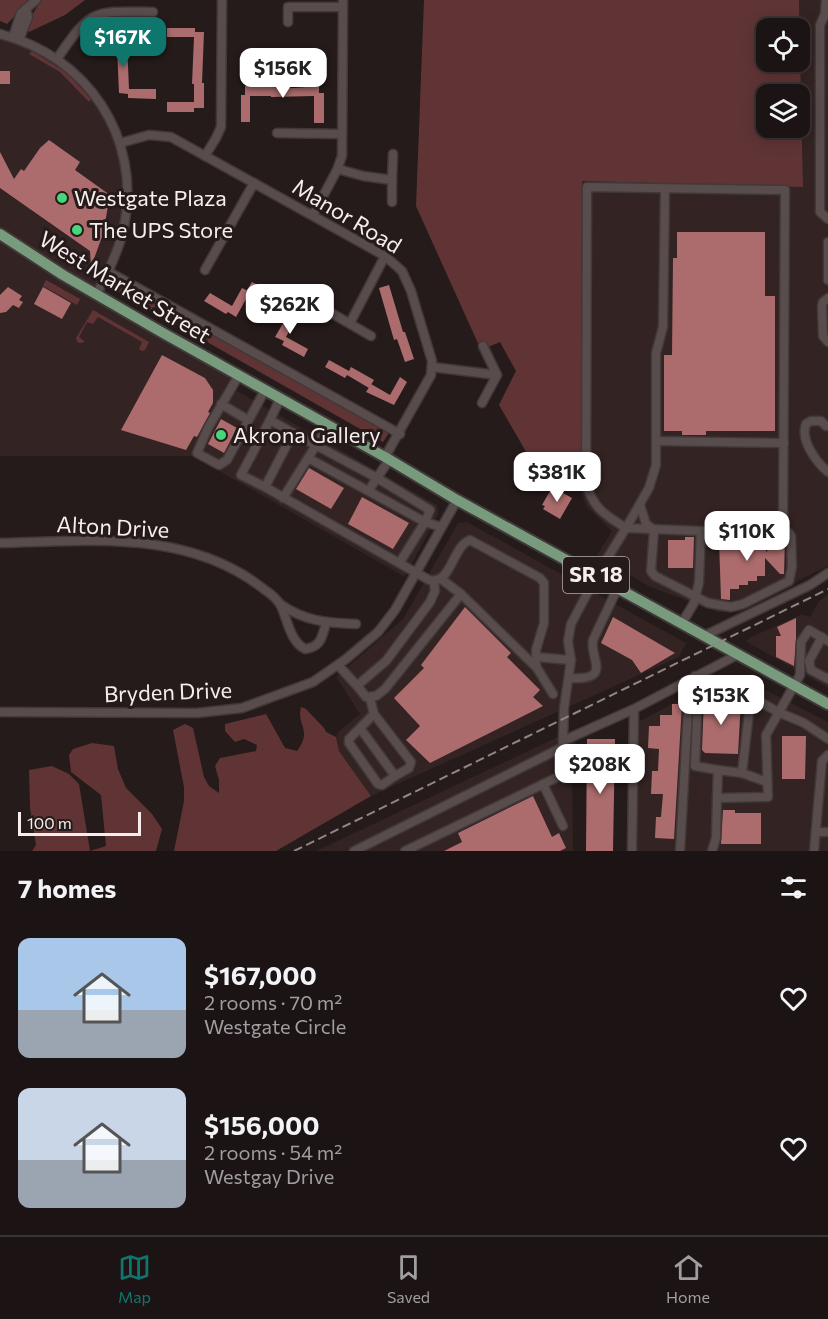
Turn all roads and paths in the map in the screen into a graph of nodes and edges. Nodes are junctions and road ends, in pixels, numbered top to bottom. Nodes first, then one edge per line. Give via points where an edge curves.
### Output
1 (36, 0) edge
2 (222, 0) edge
3 (826, 0) edge
4 (288, 4) edge
5 (343, 4) edge
6 (153, 12) dead end
7 (827, 14) edge
8 (288, 22) dead end
9 (0, 34) edge
10 (16, 38) junction
11 (824, 54) edge
12 (57, 58) junction
13 (824, 84) edge
14 (824, 114) edge
15 (277, 133) dead end
16 (342, 134) junction
17 (120, 142) junction
18 (393, 154) dead end
19 (205, 156) junction
20 (338, 169) junction
21 (392, 180) junction
22 (254, 183) junction
23 (665, 189) junction
24 (392, 202) dead end
25 (313, 214) junction
26 (828, 219) edge
27 (0, 225) edge
28 (0, 234) edge
29 (828, 242) edge
30 (20, 247) junction
31 (385, 256) junction
32 (206, 270) dead end
33 (109, 272) junction
34 (828, 280) edge
35 (96, 295) junction
36 (828, 298) edge
37 (326, 310) dead end
38 (825, 319) edge
39 (350, 323) junction
40 (371, 336) dead end
41 (828, 342) edge
42 (483, 346) dead end
43 (432, 367) junction
44 (239, 375) junction
45 (497, 375) junction
46 (265, 390) junction
47 (280, 399) junction
48 (482, 403) dead end
49 (221, 404) junction
50 (248, 420) junction
51 (270, 420) junction
52 (327, 426) junction
53 (826, 426) dead end
54 (293, 433) junction
55 (400, 434) junction
56 (657, 441) junction
57 (783, 443) junction
58 (316, 445) junction
59 (308, 458) junction
60 (387, 459) junction
61 (828, 472) edge
62 (377, 478) junction
63 (265, 487) junction
64 (369, 490) junction
65 (283, 498) junction
66 (456, 500) junction
67 (640, 504) junction
68 (425, 522) junction
69 (441, 527) junction
70 (626, 528) junction
71 (654, 530) junction
72 (783, 530) junction
73 (701, 531) junction
74 (0, 543) edge
75 (400, 562) junction
76 (416, 573) junction
77 (828, 573) edge
78 (597, 575) junction
79 (437, 580) junction
80 (618, 587) junction
81 (461, 594) junction
82 (696, 597) junction
83 (280, 604) junction
84 (326, 623) junction
85 (682, 623) junction
86 (356, 624) dead end
87 (706, 636) junction
88 (825, 639) edge
89 (739, 654) junction
90 (537, 657) junction
91 (571, 660) junction
92 (338, 665) junction
93 (537, 668) junction
94 (695, 676) junction
95 (569, 678) junction
96 (828, 679) edge
97 (684, 682) junction
98 (795, 685) junction
99 (359, 688) junction
100 (698, 690) junction
101 (553, 694) dead end
102 (751, 695) junction
103 (370, 698) junction
104 (828, 704) edge
105 (634, 709) junction
106 (0, 712) edge
107 (778, 712) junction
108 (374, 714) junction
109 (360, 728) junction
110 (828, 739) edge
111 (563, 744) junction
112 (828, 754) edge
113 (718, 770) junction
114 (742, 773) junction
115 (395, 777) junction
116 (767, 782) junction
117 (543, 784) junction
118 (717, 798) junction
119 (563, 826) dead end
120 (816, 832) junction
121 (828, 832) edge
122 (354, 851) edge
123 (405, 851) edge
124 (632, 851) edge
125 (680, 851) edge
126 (712, 851) edge
127 (814, 851) edge

1 - 10 street via 26,9 28,17
2 - 19 street via 221,127
3 - 7 street
4 - 5 street
4 - 8 street
5 - 16 street
6 - 12 street via 108,11 94,15 75,32
7 - 11 street via 820,25
9 - 10 street
10 - 12 street
11 - 13 street
12 - 17 street via 93,93
13 - 14 street
14 - 26 street via 820,212
15 - 16 street
16 - 20 street
17 - 19 street, Manor Road via 165,135
17 - 33 street via 127,183 126,209 122,236
18 - 21 street
19 - 22 street, Manor Road
20 - 21 street
20 - 25 street
21 - 24 street
22 - 25 street, Manor Road
22 - 32 street
23 - 56 street
23 - 57 street via 785,190
23 - 70 street via 587,187 586,484 592,501
25 - 31 street, Manor Road
27 - 30 main road
28 - 30 main road, West Market Street / SR 18
29 - 34 street
30 - 35 main road, West Market Street / SR 18
31 - 39 street
31 - 43 street, Manor Road via 402,271 411,291
33 - 35 street
33 - 55 street
35 - 44 main road, West Market Street / SR 18
36 - 38 street via 823,302
37 - 39 street
38 - 41 street via 823,336
39 - 40 street
42 - 45 street
43 - 45 street
43 - 55 street
44 - 46 main road, West Market Street / SR 18
44 - 49 street
45 - 48 street
46 - 47 main road, West Market Street / SR 18
46 - 50 street
47 - 51 street
47 - 52 main road, West Market Street / SR 18
49 - 50 street
49 - 50 street via 197,453 219,465 227,460
51 - 54 street
51 - 63 street via 241,475
52 - 58 street
52 - 60 main road, West Market Street / SR 18
53 - 61 street via 821,421 811,421 804,429 814,457
54 - 58 street
54 - 63 street
55 - 60 street
56 - 57 street
56 - 67 street via 653,478
57 - 72 street
58 - 59 street
58 - 62 street
59 - 64 street
59 - 65 street
60 - 62 street
60 - 66 main road, West Market Street / SR 18
62 - 64 street
62 - 68 street via 430,510
63 - 65 street
64 - 68 street
65 - 75 street
66 - 69 street, Bryden Drive
66 - 78 main road, West Market Street / SR 18
67 - 70 street
67 - 71 street via 646,524
68 - 69 street
68 - 75 street
69 - 76 street, Bryden Drive
70 - 71 street
70 - 78 street
71 - 73 street
71 - 82 street via 654,576
72 - 73 street
72 - 82 street via 791,536 791,573 787,583 734,607
73 - 82 street
74 - 83 street, Alton Drive via 135,543 187,550 232,569
75 - 76 street
76 - 79 street
76 - 92 street, Bryden Drive via 378,632
77 - 87 street
78 - 80 main road, West Market Street / SR 18
78 - 91 street via 571,624
79 - 81 street
79 - 90 street via 470,540 544,580 544,623
79 - 99 street via 430,602 386,661
80 - 85 main road, West Market Street / SR 18
80 - 95 street via 592,640 597,669 593,674
81 - 93 street
81 - 103 street via 385,689
82 - 85 street
83 - 84 street, Alton Drive via 313,621
83 - 84 street, Alton Drive via 297,644 305,649 322,640
84 - 86 street
85 - 87 main road, West Market Street / SR 18
87 - 89 main road, West Market Street / SR 18
88 - 96 street via 809,661 811,670
88 - 98 street via 808,630 801,642 800,675
89 - 94 street
89 - 98 main road, West Market Street / SR 18
90 - 91 street
90 - 93 street
91 - 95 street
92 - 99 street
92 - 106 street, Bryden Drive via 313,682 229,710
93 - 101 street
94 - 97 street
94 - 100 street
95 - 111 street
97 - 105 street
97 - 125 street via 688,693
98 - 104 main road, West Market Street / SR 18
98 - 107 street
99 - 103 street
100 - 102 street
100 - 113 street via 695,766
102 - 107 street
102 - 114 street
103 - 108 street
105 - 111 street
105 - 124 street
107 - 110 street
107 - 116 street via 766,735
108 - 109 street
108 - 115 street via 411,762 409,768
109 - 115 street
109 - 115 street via 350,739 350,746 378,784
111 - 117 street via 562,775
111 - 122 street
112 - 120 street via 822,761
113 - 114 street
113 - 118 street
114 - 116 street
116 - 118 street via 768,797
117 - 119 street
117 - 123 street
118 - 126 street
120 - 121 street
120 - 127 street

